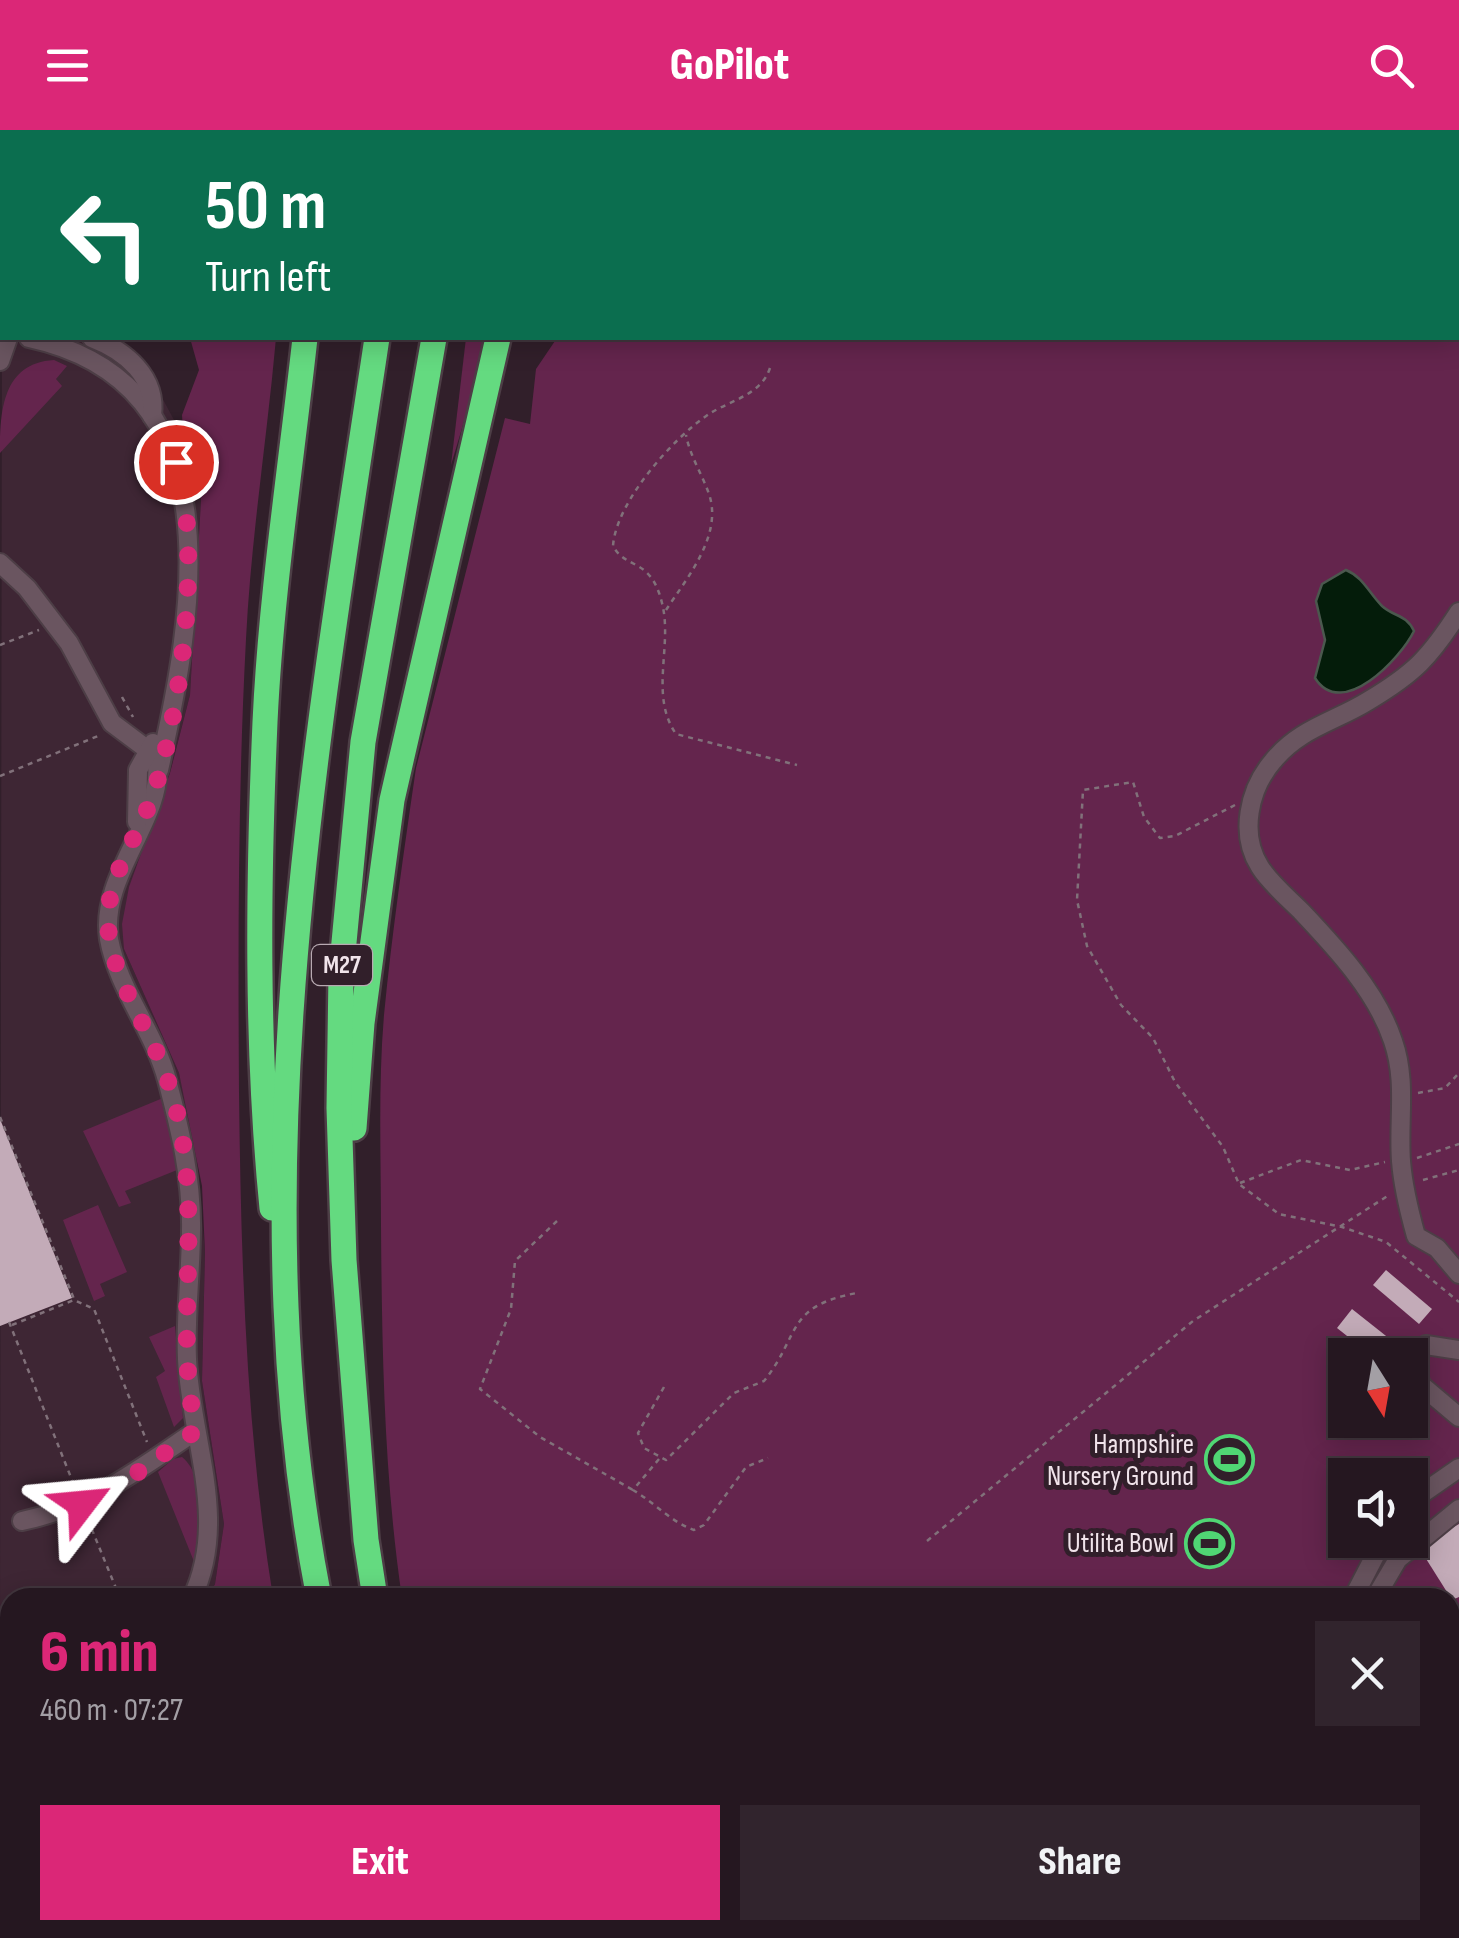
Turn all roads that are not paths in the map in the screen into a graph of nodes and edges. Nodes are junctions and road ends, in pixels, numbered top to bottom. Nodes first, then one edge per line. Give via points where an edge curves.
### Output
1 (35, 340) edge
2 (96, 340) edge
3 (304, 340) edge
4 (377, 340) edge
5 (434, 340) edge
6 (498, 340) edge
7 (152, 416) junction
8 (0, 563) edge
9 (1459, 612) edge
10 (174, 696) junction
11 (148, 750) junction
12 (158, 773) junction
13 (134, 838) junction
14 (344, 1260) junction
15 (1459, 1274) edge
16 (1459, 1350) edge
17 (288, 1372) junction
18 (1459, 1417) edge
19 (194, 1432) junction
20 (1459, 1468) edge
21 (1428, 1490) edge
22 (1459, 1509) edge
23 (22, 1521) dead end
24 (1375, 1558) edge
25 (197, 1588) edge
26 (318, 1588) edge
27 (373, 1588) edge
28 (1359, 1588) edge
29 (1381, 1588) edge

1 - 7 lane via 90,358 123,382
2 - 7 lane via 146,379
3 - 17 highway, M27 via 265,720 265,1136
4 - 17 highway, M27 via 322,705 294,974
5 - 14 highway, M27 via 361,762 341,974
6 - 14 highway, M27 via 392,800 362,1023
7 - 10 lane via 176,462 187,507
8 - 11 lane via 53,621 117,729
9 - 15 lane via 1419,666 1366,703 1304,730 1272,761 1254,796 1248,836 1259,866 1360,981 1392,1034 1402,1096 1401,1159 1416,1236
10 - 11 lane
10 - 12 lane
11 - 12 lane
11 - 13 lane via 138,770
12 - 13 lane
13 - 19 lane via 108,905 109,938 166,1074 186,1156
14 - 27 highway, M27
16 - 18 lane via 1426,1345 1414,1358 1421,1385
17 - 26 highway, M27
19 - 23 lane via 82,1504
19 - 25 lane via 212,1514 207,1568
20 - 21 lane
22 - 29 lane via 1398,1559
24 - 28 lane

